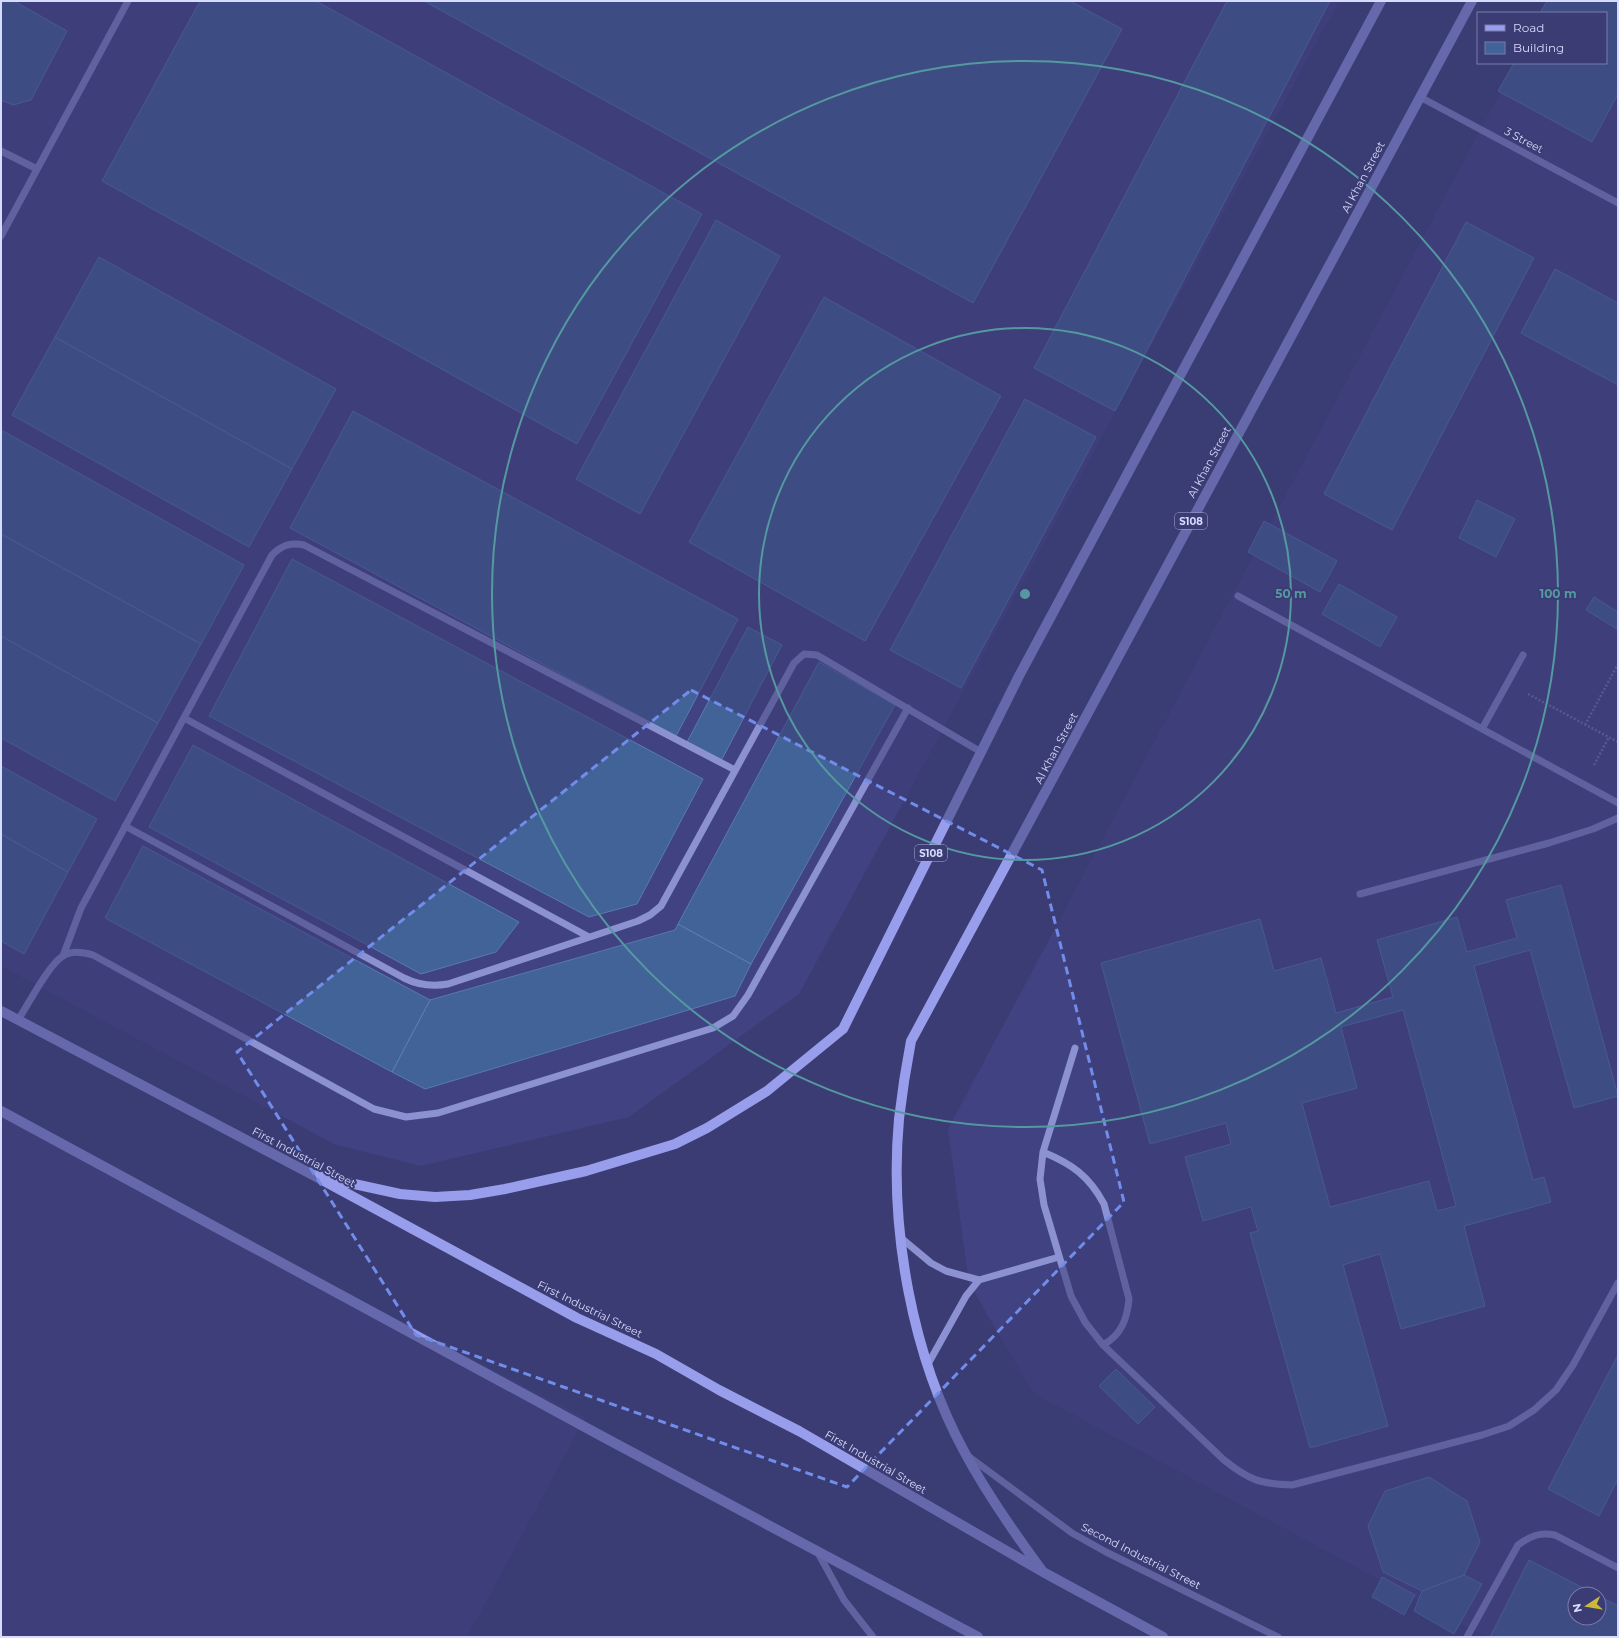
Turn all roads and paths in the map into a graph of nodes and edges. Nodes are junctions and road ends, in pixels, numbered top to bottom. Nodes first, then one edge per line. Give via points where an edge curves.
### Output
1 (128, 1) edge
2 (1380, 1) edge
3 (1472, 1) edge
4 (1420, 97) junction
5 (1, 151) edge
6 (37, 170) junction
7 (1618, 203) edge
8 (1, 236) edge
9 (1238, 596) dead end
10 (1523, 655) dead end
11 (1618, 664) edge
12 (1508, 684) junction
13 (908, 708) junction
14 (184, 718) junction
15 (1585, 725) junction
16 (1482, 728) junction
17 (1609, 737) junction
18 (1618, 742) edge
19 (981, 752) junction
20 (735, 770) junction
21 (1584, 784) junction
22 (1618, 803) edge
23 (1618, 818) edge
24 (125, 826) junction
25 (1360, 894) dead end
26 (589, 937) junction
27 (63, 956) junction
28 (1, 1011) edge
29 (18, 1020) junction
30 (1075, 1048) dead end
31 (1, 1111) edge
32 (1043, 1152) junction
33 (313, 1175) junction
34 (901, 1238) junction
35 (1059, 1257) junction
36 (979, 1280) junction
37 (1618, 1283) edge
38 (1103, 1345) junction
39 (928, 1364) junction
40 (964, 1453) junction
41 (817, 1551) junction
42 (1618, 1568) edge
43 (1043, 1572) junction
44 (873, 1637) edge
45 (978, 1637) edge
46 (1163, 1637) edge
47 (1278, 1637) edge
48 (1466, 1637) edge

1 - 6 street
2 - 19 main road, S108 via 1019,676
3 - 4 main road, Al Khan Street / S108
4 - 7 street, 3 Street
4 - 34 main road, Al Khan Street / S108 via 911,1041 899,1120 897,1159
5 - 6 street
6 - 8 street
9 - 16 street
10 - 12 street
11 - 15 path
12 - 15 path
12 - 16 street
13 - 19 street
13 - 20 street via 817,656 804,654 794,663
13 - 27 street via 748,995 733,1016 713,1028 438,1113 406,1117 374,1109 93,955 82,952
14 - 20 street via 272,555 279,548 296,544 312,549
14 - 24 street
14 - 26 street
15 - 17 path
16 - 21 street
17 - 18 path
17 - 21 path
19 - 33 main road, S108 via 843,1029 767,1091 707,1128 675,1144 586,1171 505,1189 435,1197 400,1194
20 - 26 street via 661,906 644,918
21 - 22 street
23 - 25 street via 1549,843
24 - 26 street via 414,983 448,984
24 - 27 street via 82,908
27 - 29 street via 56,962
28 - 29 main road, First Industrial Street
29 - 33 main road, First Industrial Street
30 - 32 street
31 - 41 main road
32 - 35 street via 1041,1192
32 - 38 street via 1074,1168 1096,1190 1104,1204 1129,1300 1128,1315 1122,1328 1112,1340
33 - 43 main road, First Industrial Street via 577,1318 656,1354 799,1431
34 - 36 street via 931,1263 946,1271
34 - 39 main road, Al Khan Street via 909,1290
35 - 36 street
35 - 38 street via 1077,1310 1092,1334
36 - 39 street via 966,1296
37 - 38 street via 1573,1365 1556,1390 1534,1410 1509,1426 1292,1486 1267,1484 1243,1476
39 - 40 main road, Al Khan Street via 938,1395
40 - 43 main road, Al Khan Street via 1000,1514
40 - 47 street, Second Industrial Street via 1072,1533 1113,1556
41 - 44 street via 844,1600
41 - 45 main road
42 - 48 street via 1555,1535 1545,1533 1526,1539 1518,1545
43 - 46 main road, First Industrial Street

